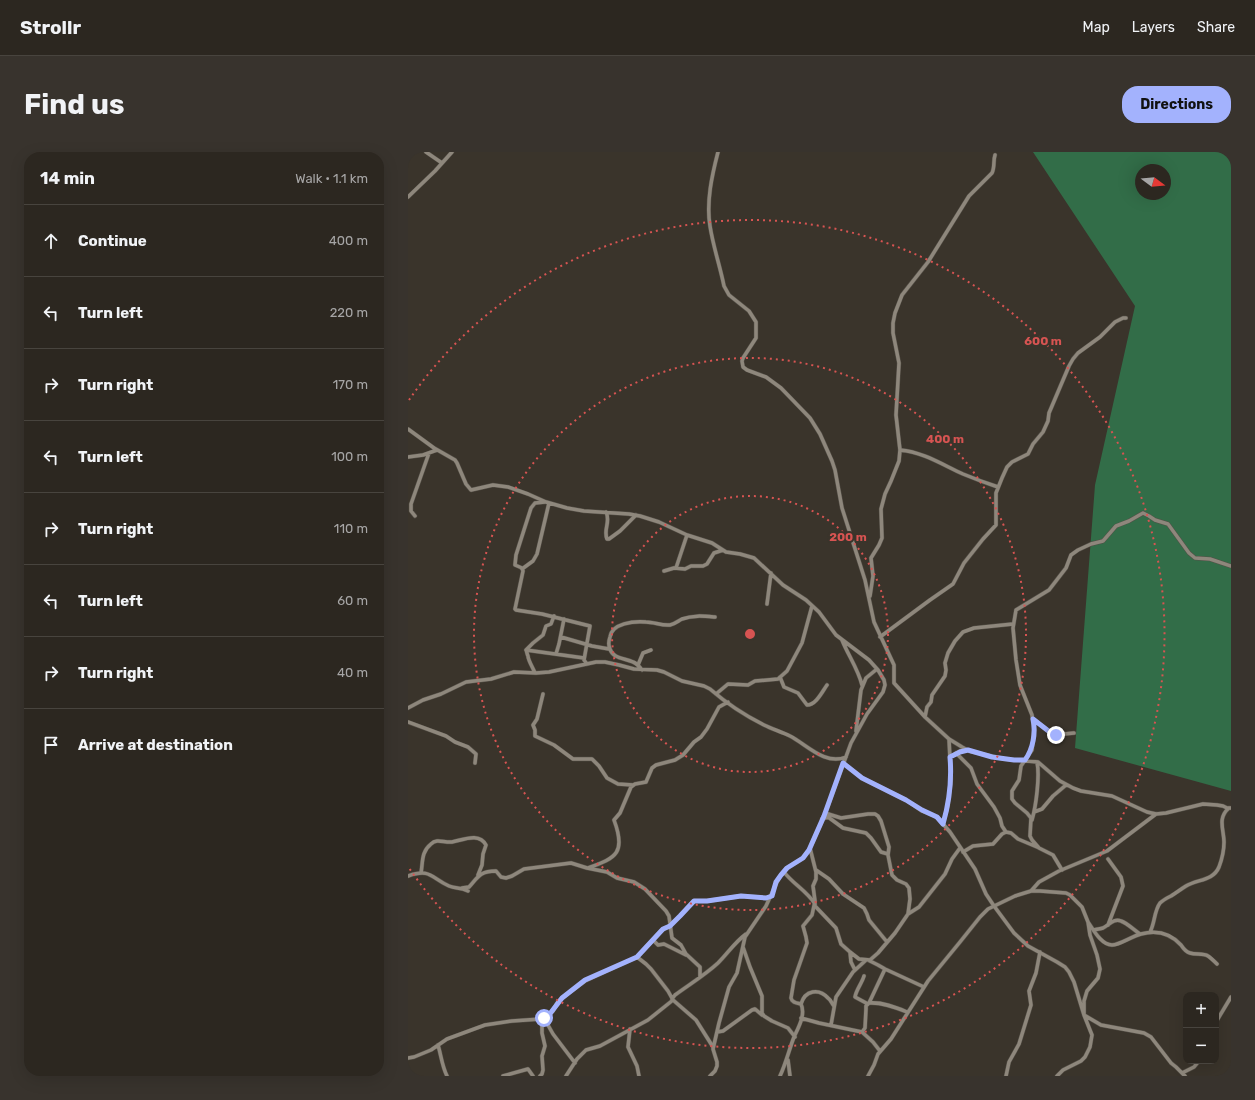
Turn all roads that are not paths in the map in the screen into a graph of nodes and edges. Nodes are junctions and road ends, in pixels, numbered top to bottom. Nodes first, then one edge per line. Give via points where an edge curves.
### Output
1 (426, 152) edge
2 (452, 152) edge
3 (718, 152) edge
4 (995, 154) dead end
5 (442, 163) junction
6 (409, 195) edge
7 (1126, 318) dead end
8 (408, 429) edge
9 (437, 450) junction
10 (900, 450) junction
11 (429, 453) junction
12 (408, 457) edge
13 (998, 488) junction
14 (548, 503) junction
15 (606, 512) junction
16 (636, 515) junction
17 (415, 516) dead end
18 (687, 535) junction
19 (723, 550) junction
20 (1231, 566) edge
21 (676, 568) junction
22 (522, 569) junction
23 (664, 571) dead end
24 (771, 573) junction
25 (870, 600) junction
26 (767, 604) dead end
27 (812, 606) junction
28 (554, 616) junction
29 (715, 617) dead end
30 (564, 619) junction
31 (1013, 624) junction
32 (561, 637) junction
33 (880, 637) junction
34 (842, 640) junction
35 (586, 645) junction
36 (610, 649) junction
37 (526, 650) junction
38 (650, 650) dead end
39 (556, 654) junction
40 (584, 658) junction
41 (586, 664) junction
42 (638, 665) junction
43 (877, 669) junction
44 (642, 670) junction
45 (535, 673) junction
46 (780, 677) junction
47 (827, 685) dead end
48 (862, 686) junction
49 (543, 694) dead end
50 (716, 694) junction
51 (728, 702) junction
52 (408, 708) edge
53 (924, 717) junction
54 (1033, 719) junction
55 (408, 722) edge
56 (1074, 733) dead end
57 (855, 736) junction
58 (949, 739) junction
59 (968, 750) junction
60 (956, 753) junction
61 (846, 757) junction
62 (950, 757) junction
63 (1025, 760) junction
64 (1037, 762) junction
65 (475, 763) dead end
66 (843, 763) junction
67 (633, 785) junction
68 (1066, 785) junction
69 (1230, 808) edge
70 (1034, 812) junction
71 (825, 813) junction
72 (1156, 814) junction
73 (822, 819) junction
74 (1031, 823) junction
75 (943, 824) junction
76 (1006, 832) junction
77 (810, 847) junction
78 (960, 848) junction
79 (1040, 848) junction
80 (963, 852) junction
81 (888, 854) junction
82 (1108, 859) dead end
83 (587, 868) junction
84 (816, 870) junction
85 (1062, 870) junction
86 (784, 872) junction
87 (421, 873) junction
88 (408, 876) edge
89 (476, 880) junction
90 (462, 888) junction
91 (468, 891) dead end
92 (1031, 891) junction
93 (772, 896) junction
94 (815, 905) junction
95 (994, 906) junction
96 (908, 914) junction
97 (1088, 922) junction
98 (1108, 924) junction
99 (670, 926) junction
100 (1094, 930) junction
101 (1150, 932) junction
102 (747, 934) junction
103 (1140, 934) junction
104 (653, 940) junction
105 (887, 942) junction
106 (743, 947) junction
107 (850, 952) junction
108 (1040, 952) junction
109 (637, 957) junction
110 (689, 957) junction
111 (867, 960) junction
112 (1217, 964) dead end
113 (885, 969) junction
114 (855, 970) junction
115 (864, 976) dead end
116 (700, 977) junction
117 (924, 987) junction
118 (1231, 997) edge
119 (673, 999) junction
120 (801, 1004) junction
121 (869, 1004) junction
122 (834, 1006) junction
123 (907, 1012) junction
124 (1084, 1015) junction
125 (764, 1016) junction
126 (1219, 1017) edge
127 (543, 1018) junction
128 (801, 1018) junction
129 (830, 1025) junction
130 (630, 1029) junction
131 (717, 1032) junction
132 (862, 1032) junction
133 (794, 1037) junction
134 (438, 1045) junction
135 (713, 1047) junction
136 (880, 1051) junction
137 (408, 1058) edge
138 (788, 1059) junction
139 (575, 1063) junction
140 (1196, 1064) edge
141 (1184, 1074) edge
142 (447, 1076) edge
143 (503, 1076) edge
144 (533, 1076) edge
145 (540, 1076) edge
146 (566, 1076) edge
147 (639, 1076) edge
148 (710, 1076) edge
149 (780, 1076) edge
150 (790, 1076) edge
151 (868, 1076) edge
152 (1006, 1076) edge
153 (1057, 1076) edge

1 - 5 street
2 - 5 street
3 - 25 street via 711,189 710,226 724,286 729,294 749,311 757,328 756,338 743,358 743,367 766,377 781,388 810,418 820,434 832,461 842,508
4 - 10 street via 994,170 969,196 928,262 902,295 897,308 893,333 899,363 896,415
5 - 6 street
7 - 13 street via 1115,322 1073,359 1043,432 1028,454 1012,462
8 - 9 street
9 - 11 street
9 - 14 street via 458,463 471,490 508,486
10 - 13 street via 923,455
10 - 25 street via 900,462 884,494 881,509 882,538 871,558 873,576
11 - 12 street
11 - 17 street via 411,504 411,511
13 - 33 street via 996,525 964,563 955,582
14 - 15 street via 584,511
14 - 22 street via 537,554
14 - 22 street via 538,502 533,505 526,521 515,561 516,566
15 - 16 street
15 - 16 street via 606,535 609,539
16 - 18 street
18 - 19 street via 712,543
18 - 21 street
19 - 21 street via 714,553 703,566
19 - 24 street via 754,558
20 - 31 street via 1192,556 1168,524 1143,513 1116,526 1103,541 1072,554 1066,568 1049,590 1016,610
21 - 23 street
22 - 28 street via 515,610
24 - 26 street
24 - 27 street
25 - 33 street
27 - 34 street
27 - 46 street via 802,642 787,672
28 - 30 street
28 - 37 street via 543,635
29 - 36 street via 697,616 665,625 638,622 617,626 610,633
30 - 32 street
30 - 35 street via 590,626
31 - 53 street via 974,628 963,632 948,653 945,676 932,695 932,702 927,707
31 - 54 street via 1019,678
32 - 35 street
32 - 39 street
33 - 53 street via 895,668 894,683
34 - 43 street via 864,655
34 - 48 street via 859,674
35 - 36 street
35 - 40 street
36 - 42 street via 614,655
37 - 39 street
37 - 45 street
38 - 42 street via 643,653
39 - 40 street
40 - 41 street
41 - 44 street via 605,662
41 - 45 street
42 - 44 street
43 - 48 street via 866,678
43 - 57 street via 885,683 883,692
44 - 50 street via 664,672 704,686
45 - 52 street via 514,672 466,682
46 - 47 street via 784,687 798,693 807,705 812,705
46 - 50 street via 747,685 728,684
48 - 57 street
49 - 67 street via 537,720 533,726 535,736 554,745 573,759 592,760 605,776 618,784
50 - 51 street
51 - 61 street via 763,725 789,735 821,755 837,760
51 - 67 street via 719,707 707,729 680,757 656,764 646,782
53 - 58 street
54 - 56 street via 1054,735
54 - 63 street via 1032,747
55 - 65 street via 468,747 476,754
57 - 61 street
58 - 59 street
58 - 62 street
59 - 60 street
59 - 63 street via 992,757
60 - 62 street
60 - 76 street via 971,768 977,784 994,807
61 - 66 street
62 - 75 street via 950,791
63 - 64 street
63 - 74 street via 1012,794 1013,801 1028,813
64 - 68 street
64 - 70 street
66 - 71 street
66 - 75 street via 862,778 937,817
67 - 83 street via 614,820 619,836 616,854 613,858
68 - 70 street via 1042,809
68 - 72 street via 1081,791 1117,798 1138,809
69 - 72 street via 1203,804
69 - 101 street via 1223,815 1223,854 1216,873 1186,886 1162,901
70 - 74 street
71 - 73 street
71 - 81 street via 841,818 876,815 881,821 890,849
72 - 85 street via 1107,851
73 - 77 street
73 - 81 street via 828,817 843,828 866,834 881,852
74 - 79 street via 1030,836
75 - 78 street
76 - 79 street
76 - 80 street via 994,843 972,846
77 - 84 street
77 - 86 street via 803,858
78 - 80 street
78 - 96 street via 930,893 918,908
79 - 85 street via 1053,855
80 - 95 street
81 - 96 street via 892,875 910,888
82 - 98 street via 1121,877 1123,886
83 - 89 street via 571,863 524,869 506,878 501,877 496,871 480,874
83 - 99 street via 607,872 638,884 666,911
84 - 94 street via 813,886
84 - 105 street via 843,894 864,908 869,920
85 - 92 street via 1039,882
86 - 93 street via 776,882
86 - 94 street via 807,893
87 - 88 street
87 - 89 street via 422,856 431,843 478,838 486,845
87 - 90 street via 428,873 451,887
89 - 90 street via 469,887
90 - 91 street
92 - 95 street
92 - 97 street via 1070,894 1082,907
93 - 99 street via 694,901
93 - 102 street
94 - 107 street via 836,928 841,944
94 - 120 street via 812,915 803,926 807,943 791,992 791,1000
95 - 108 street via 1022,941
95 - 117 street via 980,917
96 - 105 street
97 - 100 street
97 - 124 street via 1100,969 1098,978 1085,996
98 - 100 street
98 - 103 street via 1122,921
99 - 104 street via 663,929
99 - 110 street via 672,938 681,945
100 - 103 street via 1106,943 1112,945
101 - 103 street
101 - 112 street via 1169,936 1189,953 1208,956
102 - 106 street
102 - 116 street via 737,940 718,963
104 - 109 street
104 - 110 street via 658,945 664,944
105 - 111 street via 878,953
106 - 125 street via 762,996
106 - 131 street
107 - 111 street via 857,958
107 - 114 street
108 - 124 street via 1069,972
108 - 152 street via 1036,973 1028,991 1031,1005
109 - 119 street via 651,969
109 - 127 street via 585,980 562,998 549,1015
110 - 116 street via 700,968
111 - 113 street
111 - 114 street
113 - 117 street
113 - 121 street
114 - 122 street via 836,997
115 - 121 street via 855,996
116 - 119 street
117 - 123 street
118 - 126 street
119 - 130 street via 648,1020
119 - 135 street via 692,1016
120 - 122 street via 809,993 815,991 825,995
120 - 128 street
121 - 123 street via 893,1006
121 - 132 street via 866,1009 866,1028
122 - 129 street
123 - 136 street via 891,1039
124 - 141 street via 1101,1025 1144,1033 1151,1037 1171,1063
124 - 153 street via 1092,1035 1088,1053 1081,1061
125 - 131 street via 755,1009 752,1010 723,1031
125 - 133 street via 788,1028
127 - 134 street via 485,1025
127 - 139 street
127 - 145 street via 544,1070
128 - 129 street
128 - 133 street
129 - 132 street
130 - 139 street via 600,1046 586,1050
130 - 147 street via 628,1047
131 - 135 street
132 - 136 street
133 - 138 street
134 - 137 street
134 - 142 street
135 - 148 street via 717,1066
136 - 151 street
138 - 149 street
138 - 150 street
139 - 146 street
140 - 141 street
143 - 144 street via 528,1069

